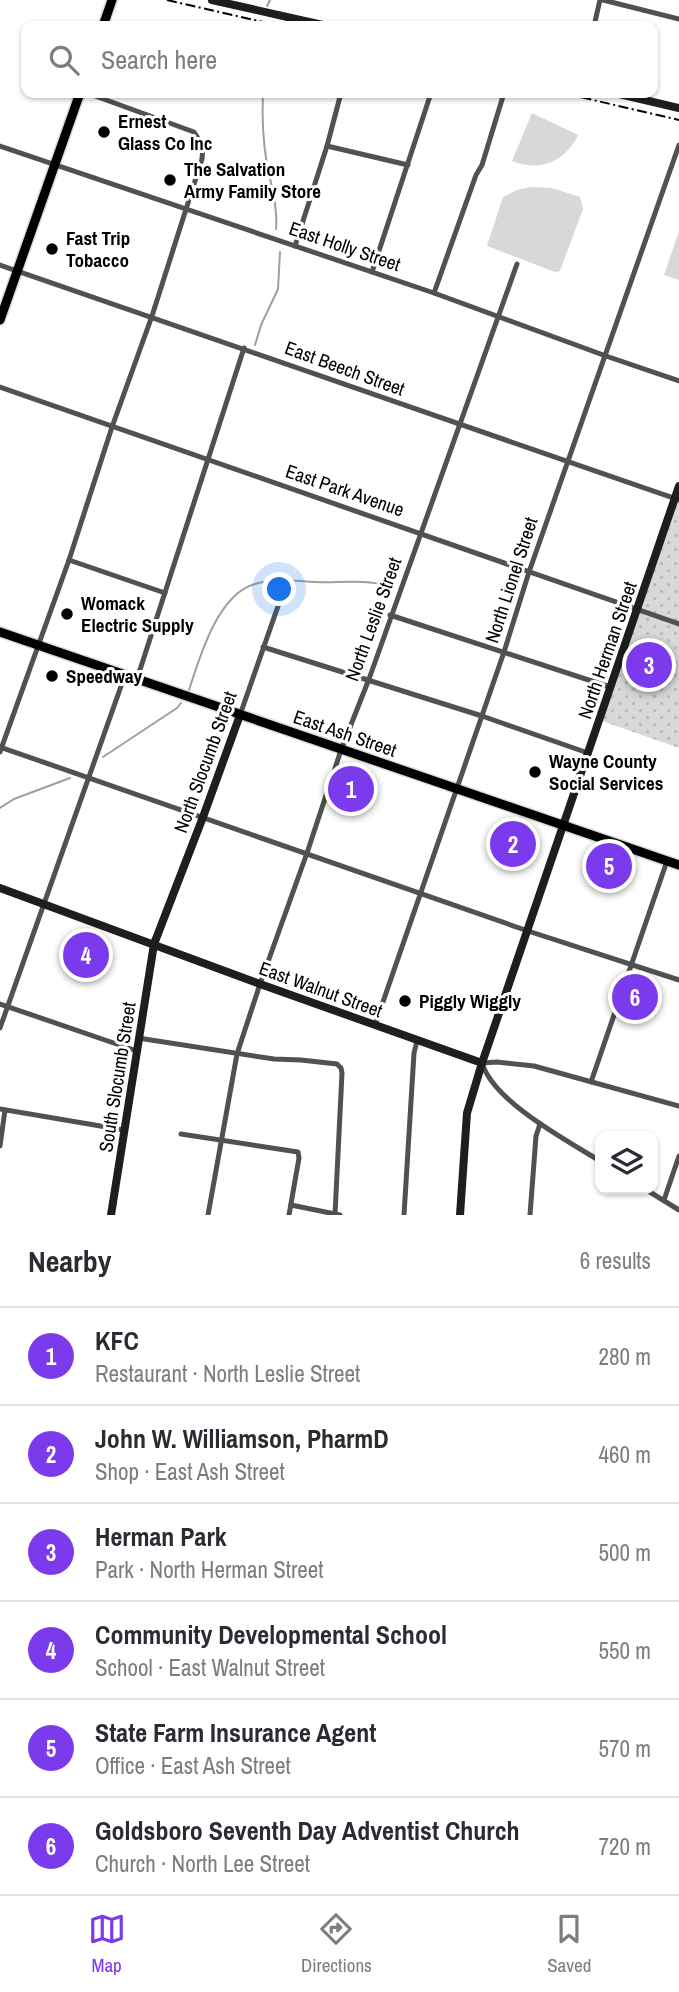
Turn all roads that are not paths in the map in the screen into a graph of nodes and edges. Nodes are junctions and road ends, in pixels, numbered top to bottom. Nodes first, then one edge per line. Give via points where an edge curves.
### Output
1 (112, 0) edge
2 (212, 0) edge
3 (601, 0) edge
4 (679, 19) edge
5 (105, 21) edge
6 (305, 21) edge
7 (595, 21) edge
8 (78, 98) edge
9 (101, 98) edge
10 (340, 98) edge
11 (428, 98) edge
12 (502, 98) edge
13 (636, 98) edge
14 (679, 108) edge
15 (679, 145) edge
16 (0, 146) edge
17 (327, 146) junction
18 (54, 165) junction
19 (408, 165) junction
20 (186, 209) junction
21 (296, 246) junction
22 (517, 264) dead end
23 (0, 265) edge
24 (17, 271) junction
25 (372, 272) junction
26 (434, 293) junction
27 (152, 316) junction
28 (497, 317) junction
29 (0, 320) edge
30 (244, 348) junction
31 (606, 356) junction
32 (679, 381) edge
33 (0, 387) edge
34 (459, 425) junction
35 (112, 426) junction
36 (208, 460) junction
37 (568, 463) junction
38 (679, 486) edge
39 (677, 500) edge
40 (421, 534) junction
41 (69, 560) junction
42 (529, 572) junction
43 (284, 589) dead end
44 (165, 593) junction
45 (638, 610) junction
46 (390, 615) junction
47 (679, 624) edge
48 (0, 632) edge
49 (37, 645) junction
50 (263, 647) junction
51 (504, 652) junction
52 (125, 675) junction
53 (137, 680) junction
54 (369, 680) junction
55 (610, 687) junction
56 (240, 715) junction
57 (482, 716) junction
58 (1, 748) edge
59 (341, 750) junction
60 (588, 753) junction
61 (89, 777) junction
62 (457, 789) junction
63 (203, 817) junction
64 (564, 825) junction
65 (307, 853) junction
66 (667, 861) junction
67 (679, 865) edge
68 (0, 888) edge
69 (420, 894) junction
70 (43, 904) junction
71 (528, 931) junction
72 (154, 944) junction
73 (631, 964) junction
74 (679, 980) edge
75 (260, 984) junction
76 (0, 1004) edge
77 (8, 1006) junction
78 (375, 1025) junction
79 (0, 1028) edge
80 (138, 1038) junction
81 (417, 1041) junction
82 (137, 1051) junction
83 (237, 1054) junction
84 (482, 1063) junction
85 (591, 1082) junction
86 (679, 1106) edge
87 (3, 1110) edge
88 (540, 1124) junction
89 (124, 1130) junction
90 (181, 1134) dead end
91 (221, 1140) junction
92 (0, 1146) edge
93 (679, 1156) edge
94 (595, 1158) edge
95 (654, 1194) edge
96 (664, 1200) junction
97 (291, 1205) junction
98 (679, 1210) edge
99 (111, 1215) edge
100 (208, 1215) edge
101 (289, 1215) edge
102 (337, 1215) edge
103 (404, 1215) edge
104 (460, 1215) edge
105 (530, 1215) edge

1 - 5 main road
2 - 6 street
3 - 4 street
3 - 7 street
8 - 18 main road
9 - 20 street via 194,132 203,146 202,159
10 - 17 street
11 - 19 street
12 - 26 street
13 - 14 street
15 - 31 street, North Lionel Street
16 - 18 street, East Holly Street
17 - 19 street
17 - 21 street
18 - 20 street, East Holly Street
18 - 24 main road
19 - 25 street
20 - 21 street, East Holly Street
20 - 27 street
21 - 25 street, East Holly Street
22 - 28 street, North Leslie Street
23 - 24 street, East Beech Street
24 - 27 street, East Beech Street
24 - 29 main road
25 - 26 street, East Holly Street
26 - 28 street, East Holly Street
27 - 30 street, East Beech Street
27 - 35 street
28 - 31 street, East Holly Street
28 - 34 street, North Leslie Street
30 - 34 street, East Beech Street
30 - 36 street
31 - 32 street, East Holly Street
31 - 37 street, North Lionel Street
33 - 35 street, East Park Avenue
34 - 37 street, East Beech Street
34 - 40 street, North Leslie Street
35 - 36 street, East Park Avenue
35 - 41 street
36 - 40 street, East Park Avenue
36 - 44 street
37 - 39 street, East Beech Street
37 - 42 street, North Lionel Street
38 - 39 street, North Herman Street
39 - 45 street, North Herman Street
40 - 42 street, East Park Avenue
40 - 46 street, North Leslie Street
41 - 44 street
41 - 49 street
42 - 45 street, East Park Avenue
42 - 51 street, North Lionel Street
43 - 50 street, North Slocumb Street
44 - 53 street
45 - 47 street, East Park Avenue
45 - 55 street, North Herman Street
46 - 51 street
46 - 54 street, North Leslie Street
48 - 49 main road, East Ash Street
49 - 52 main road, East Ash Street
49 - 58 street
50 - 54 street
50 - 56 street, North Slocumb Street
51 - 55 street
51 - 57 street, North Lionel Street
52 - 53 main road, East Ash Street
52 - 61 street
53 - 56 main road, East Ash Street
54 - 57 street
54 - 59 street, North Leslie Street
55 - 60 street, North Herman Street
56 - 59 main road, East Ash Street
56 - 63 street, North Slocumb Street
57 - 60 street
57 - 62 street, North Lionel Street
58 - 61 street
59 - 62 main road, East Ash Street
59 - 65 street, North Leslie Street
60 - 64 street, North Herman Street
61 - 63 street
61 - 70 street
62 - 64 main road, East Ash Street
62 - 69 street, North Lionel Street
63 - 65 street
63 - 72 street, North Slocumb Street
64 - 66 main road, East Ash Street
64 - 71 street, North Herman Street
65 - 69 street
65 - 75 street, North Leslie Street
66 - 67 main road, East Ash Street
66 - 73 street
68 - 70 street, East Walnut Street
69 - 71 street
69 - 78 street, North Lionel Street
70 - 72 street, East Walnut Street
70 - 77 street
71 - 73 street
71 - 84 street, North Herman Street
72 - 75 street, East Walnut Street
72 - 80 street, South Slocumb Street
73 - 74 street
73 - 85 street
75 - 78 street, East Walnut Street
75 - 83 street, North Leslie Street
76 - 77 street
77 - 79 street
77 - 82 street
78 - 81 street, East Walnut Street
80 - 82 street, South Slocumb Street
80 - 83 street
81 - 84 street, East Walnut Street
81 - 103 street
82 - 89 street, South Slocumb Street
83 - 91 street, North Leslie Street
83 - 102 street via 341,1068
84 - 85 street, East Walnut Street via 534,1066
84 - 88 street via 485,1075 502,1093
84 - 104 street, North Herman Street via 467,1113
85 - 86 street, East Walnut Street
87 - 89 street
87 - 92 street
88 - 94 street
88 - 105 street
89 - 99 street, South Slocumb Street
90 - 91 street
91 - 97 street via 298,1152
91 - 100 street, North Leslie Street
93 - 96 street
95 - 96 street
96 - 98 street
97 - 101 street
97 - 102 street

